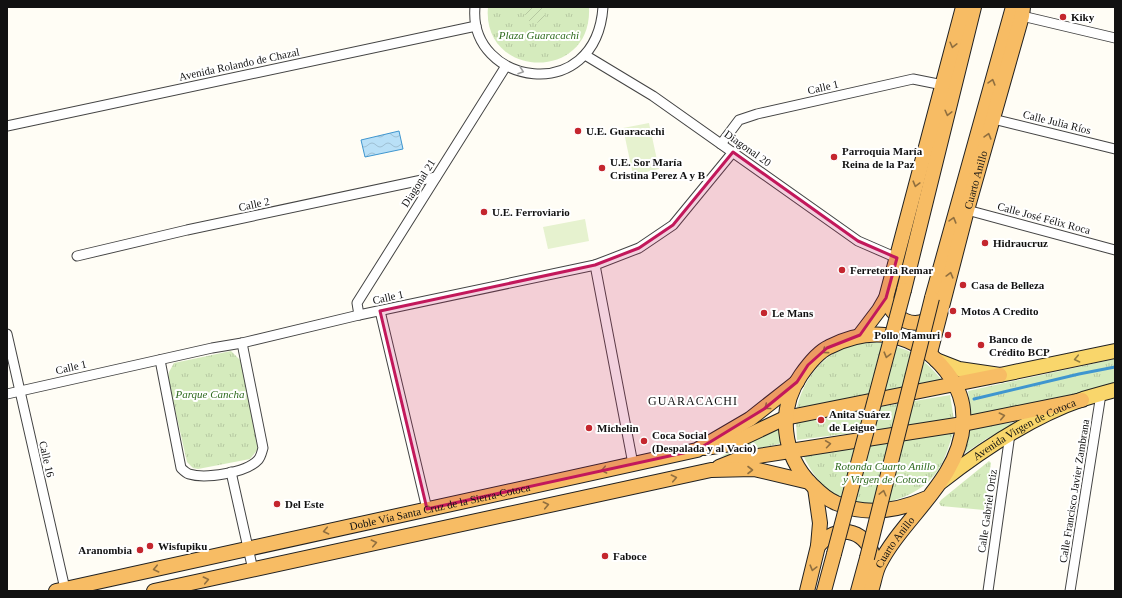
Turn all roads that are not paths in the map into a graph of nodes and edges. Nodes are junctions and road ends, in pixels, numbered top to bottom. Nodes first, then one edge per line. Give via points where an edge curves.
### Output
1 (475, 7) edge
2 (603, 7) edge
3 (963, 7) edge
4 (974, 7) edge
5 (1019, 10) edge
6 (476, 26) junction
7 (1115, 38) edge
8 (585, 55) junction
9 (506, 66) junction
10 (943, 85) junction
11 (993, 119) junction
12 (7, 126) edge
13 (721, 144) junction
14 (1115, 149) edge
15 (734, 152) junction
16 (436, 177) junction
17 (967, 210) junction
18 (1115, 250) edge
19 (77, 256) dead end
20 (897, 258) junction
21 (595, 265) junction
22 (886, 298) junction
23 (937, 300) junction
24 (380, 311) junction
25 (359, 315) junction
26 (7, 334) edge
27 (860, 335) junction
28 (242, 343) junction
29 (1115, 351) edge
30 (933, 357) junction
31 (160, 360) junction
32 (1000, 375) junction
33 (797, 382) junction
34 (956, 385) junction
35 (1115, 390) edge
36 (19, 391) junction
37 (7, 394) edge
38 (1101, 394) junction
39 (1082, 400) junction
40 (785, 418) junction
41 (963, 424) junction
42 (1010, 434) junction
43 (697, 450) junction
44 (790, 450) junction
45 (633, 464) junction
46 (711, 470) junction
47 (231, 472) junction
48 (940, 483) junction
49 (812, 485) junction
50 (927, 498) junction
51 (427, 509) junction
52 (818, 546) junction
53 (248, 548) junction
54 (878, 567) junction
55 (254, 570) junction
56 (184, 588) edge
57 (60, 590) edge
58 (154, 591) edge
59 (807, 591) edge
60 (824, 591) edge
61 (858, 591) edge
62 (871, 591) edge
63 (988, 591) edge
64 (1070, 591) edge

1 - 6 street
2 - 8 street via 602,24 596,41
3 -> 10 highway
4 -> 60 highway, bridge via 904,290
5 - 7 street
5 - 11 highway, Cuarto Anillo
23 -> 5 highway
6 - 9 street via 482,42
6 - 12 street, Avenida Rolando de Chazal
9 -> 8 street via 526,74 548,74 568,68
8 - 13 street, Diagonal 20 via 653,96
9 - 16 street, Diagonal 21
10 - 13 street, Calle 1 via 913,79 757,114 739,120
10 -> 20 highway
11 - 14 street, Calle Julia Ríos
17 -> 11 highway, Cuarto Anillo
13 - 15 street, Diagonal 20
15 - 20 street, Diagonal 20 via 858,240
15 - 21 street, Calle 1 via 673,225 639,248
16 - 19 street, Calle 2
16 - 25 street, Diagonal 21 via 357,303
17 - 18 street, Calle José Félix Roca
23 -> 17 highway, Cuarto Anillo
20 - 22 highway
21 - 24 street, Calle 1
21 - 45 street
22 - 23 highway via 888,307 894,314 912,323 922,322 938,312
22 - 27 highway
23 - 30 highway, Cuarto Anillo
61 -> 23 highway, bridge
24 - 25 street, Calle 1
24 - 51 street
25 - 28 street, Calle 1
26 - 36 street, Calle 16
27 - 30 highway via 895,336 912,342
27 -> 33 highway via 827,348 808,365
28 - 31 street, Calle 1
28 - 47 street via 263,448 258,460
29 -> 32 main road
30 - 32 main road via 959,369
30 - 34 highway
31 - 36 street, Calle 1
31 - 47 street via 181,468 188,474
32 - 34 highway
33 - 40 highway via 789,399
33 -> 43 highway, Doble Vía Santa Cruz de la Sierra-Cotoca via 750,420
34 - 40 highway
34 - 41 highway via 963,404
35 - 38 main road, Avenida Virgen de Cotoca
36 - 37 street, Calle 1
36 - 57 street, Calle 16
38 - 39 main road, Avenida Virgen de Cotoca
38 - 64 street, Calle Francisco Javier Zambrana
41 -> 39 highway
39 - 42 main road, Avenida Virgen de Cotoca
40 - 43 highway via 730,444
40 - 44 highway
44 -> 41 highway
41 - 48 highway via 953,463
42 - 48 main road, Avenida Virgen de Cotoca
42 - 63 street, Calle Gabriel Ortiz
43 - 45 highway, Doble Vía Santa Cruz de la Sierra-Cotoca
44 - 46 highway via 739,459
44 - 49 highway via 797,465
45 -> 51 highway, Doble Vía Santa Cruz de la Sierra-Cotoca
46 -> 49 highway, Doble Vía Santa Cruz de la Sierra-Cotoca via 754,469
55 -> 46 highway, Doble Vía Santa Cruz de la Sierra-Cotoca
47 - 53 street
48 - 50 highway
49 - 50 highway via 824,497 836,503 866,511 908,506
49 - 52 highway via 820,522
50 - 54 highway, Cuarto Anillo
51 -> 53 highway, Doble Vía Santa Cruz de la Sierra-Cotoca
52 - 54 highway via 832,534 851,532 867,542
52 -> 59 highway
53 - 55 street
53 -> 57 highway, Doble Vía Santa Cruz de la Sierra-Cotoca
54 - 62 highway, Cuarto Anillo
56 -> 55 highway, Doble Vía Santa Cruz de la Sierra-Cotoca
56 - 58 highway, Doble Vía Santa Cruz de la Sierra-Cotoca

